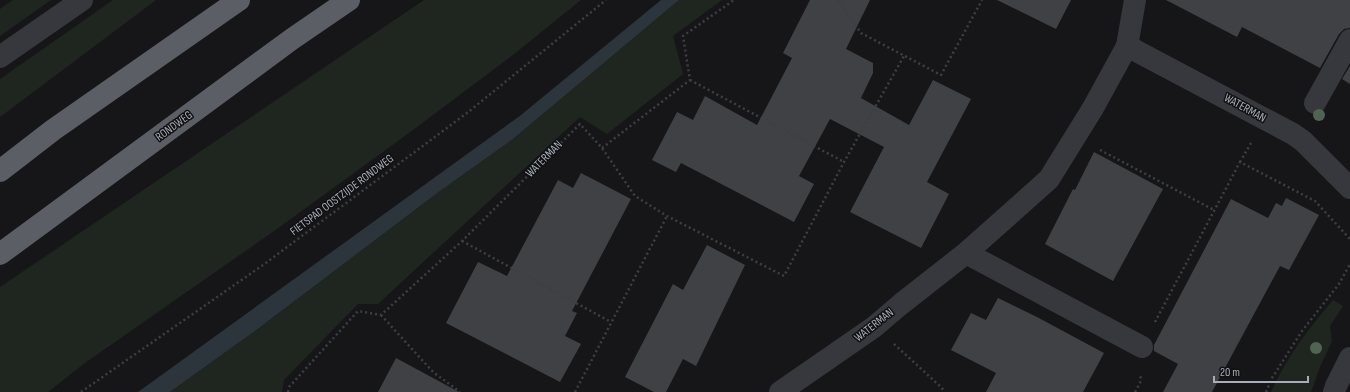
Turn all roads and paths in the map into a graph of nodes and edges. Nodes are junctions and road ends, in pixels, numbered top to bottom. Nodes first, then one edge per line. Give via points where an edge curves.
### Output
1 (82, 0) edge
2 (239, 0) edge
3 (349, 0) edge
4 (606, 0) edge
5 (734, 0) edge
6 (838, 0) edge
7 (982, 0) edge
8 (1135, 0) edge
9 (1350, 40) edge
10 (1127, 46) junction
11 (904, 56) junction
12 (0, 57) edge
13 (690, 80) junction
14 (1315, 103) dead end
15 (602, 148) junction
16 (1099, 149) dead end
17 (844, 162) junction
18 (0, 171) edge
19 (1350, 188) edge
20 (1214, 210) junction
21 (667, 216) junction
22 (1350, 239) edge
23 (462, 241) junction
24 (966, 253) junction
25 (0, 254) edge
26 (1350, 264) edge
27 (380, 314) junction
28 (611, 322) junction
29 (874, 327) junction
30 (1142, 347) junction
31 (1350, 358) edge
32 (81, 392) edge
33 (288, 392) edge
34 (460, 392) edge
35 (575, 392) edge
36 (780, 392) edge
37 (945, 392) edge
38 (1135, 392) edge
39 (1266, 392) edge
40 (1334, 392) edge

1 - 12 street
2 - 18 highway via 53,130
3 - 25 highway, RONDWEG via 292,39
4 - 32 path, FIETSPAD OOSTZIJDE RONDWEG via 461,118 263,265
5 - 13 path via 683,36
6 - 11 path via 861,33
7 - 11 path via 941,75
8 - 10 street, WATERMAN
9 - 14 street
10 - 19 street, WATERMAN via 1303,141
10 - 24 street, WATERMAN via 1093,108 1049,179
11 - 17 path
13 - 15 path
13 - 17 path
15 - 21 path, WATERMAN via 635,196
15 - 23 path, WATERMAN via 580,124
16 - 20 path
17 - 21 path, WATERMAN via 784,276
20 - 22 path via 1240,162 1315,201
20 - 30 path
21 - 28 path
23 - 27 path, WATERMAN
23 - 28 path
24 - 29 street, WATERMAN
24 - 30 street
26 - 39 path via 1339,284 1302,331
27 - 33 path via 358,311 289,387
27 - 34 path via 433,372
28 - 35 path
29 - 36 street, WATERMAN
29 - 37 path
30 - 38 path via 1140,383
31 - 40 street

